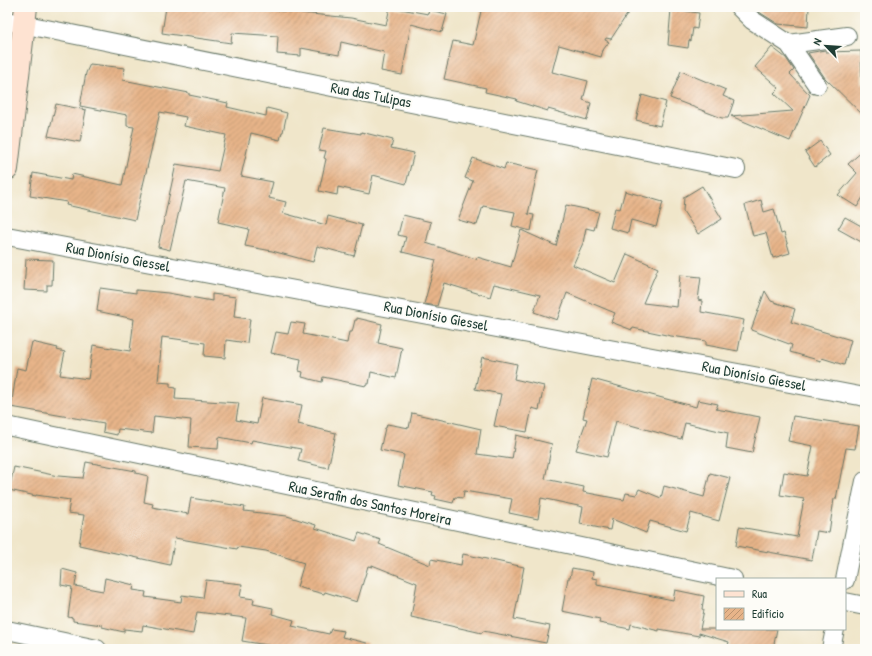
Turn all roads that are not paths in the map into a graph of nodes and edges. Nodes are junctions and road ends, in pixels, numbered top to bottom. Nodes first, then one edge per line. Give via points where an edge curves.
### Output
1 (739, 7) edge
2 (19, 18) edge
3 (848, 36) dead end
4 (789, 44) junction
5 (817, 85) dead end
6 (7, 169) edge
7 (736, 169) dead end
8 (7, 236) edge
9 (865, 397) edge
10 (7, 426) edge
11 (865, 481) edge
12 (728, 578) edge
13 (845, 578) edge
14 (846, 602) edge
15 (865, 606) edge
16 (7, 630) edge
17 (835, 630) edge
18 (98, 649) edge
19 (831, 649) edge

1 - 4 street via 752,20
2 - 6 main road
2 - 7 street, Rua das Tulipas
3 - 4 street
4 - 5 street
8 - 9 street, Rua Dionísio Giessel
10 - 12 street, Rua Serafin dos Santos Moreira
11 - 13 street
14 - 15 street
16 - 18 street
17 - 19 street

